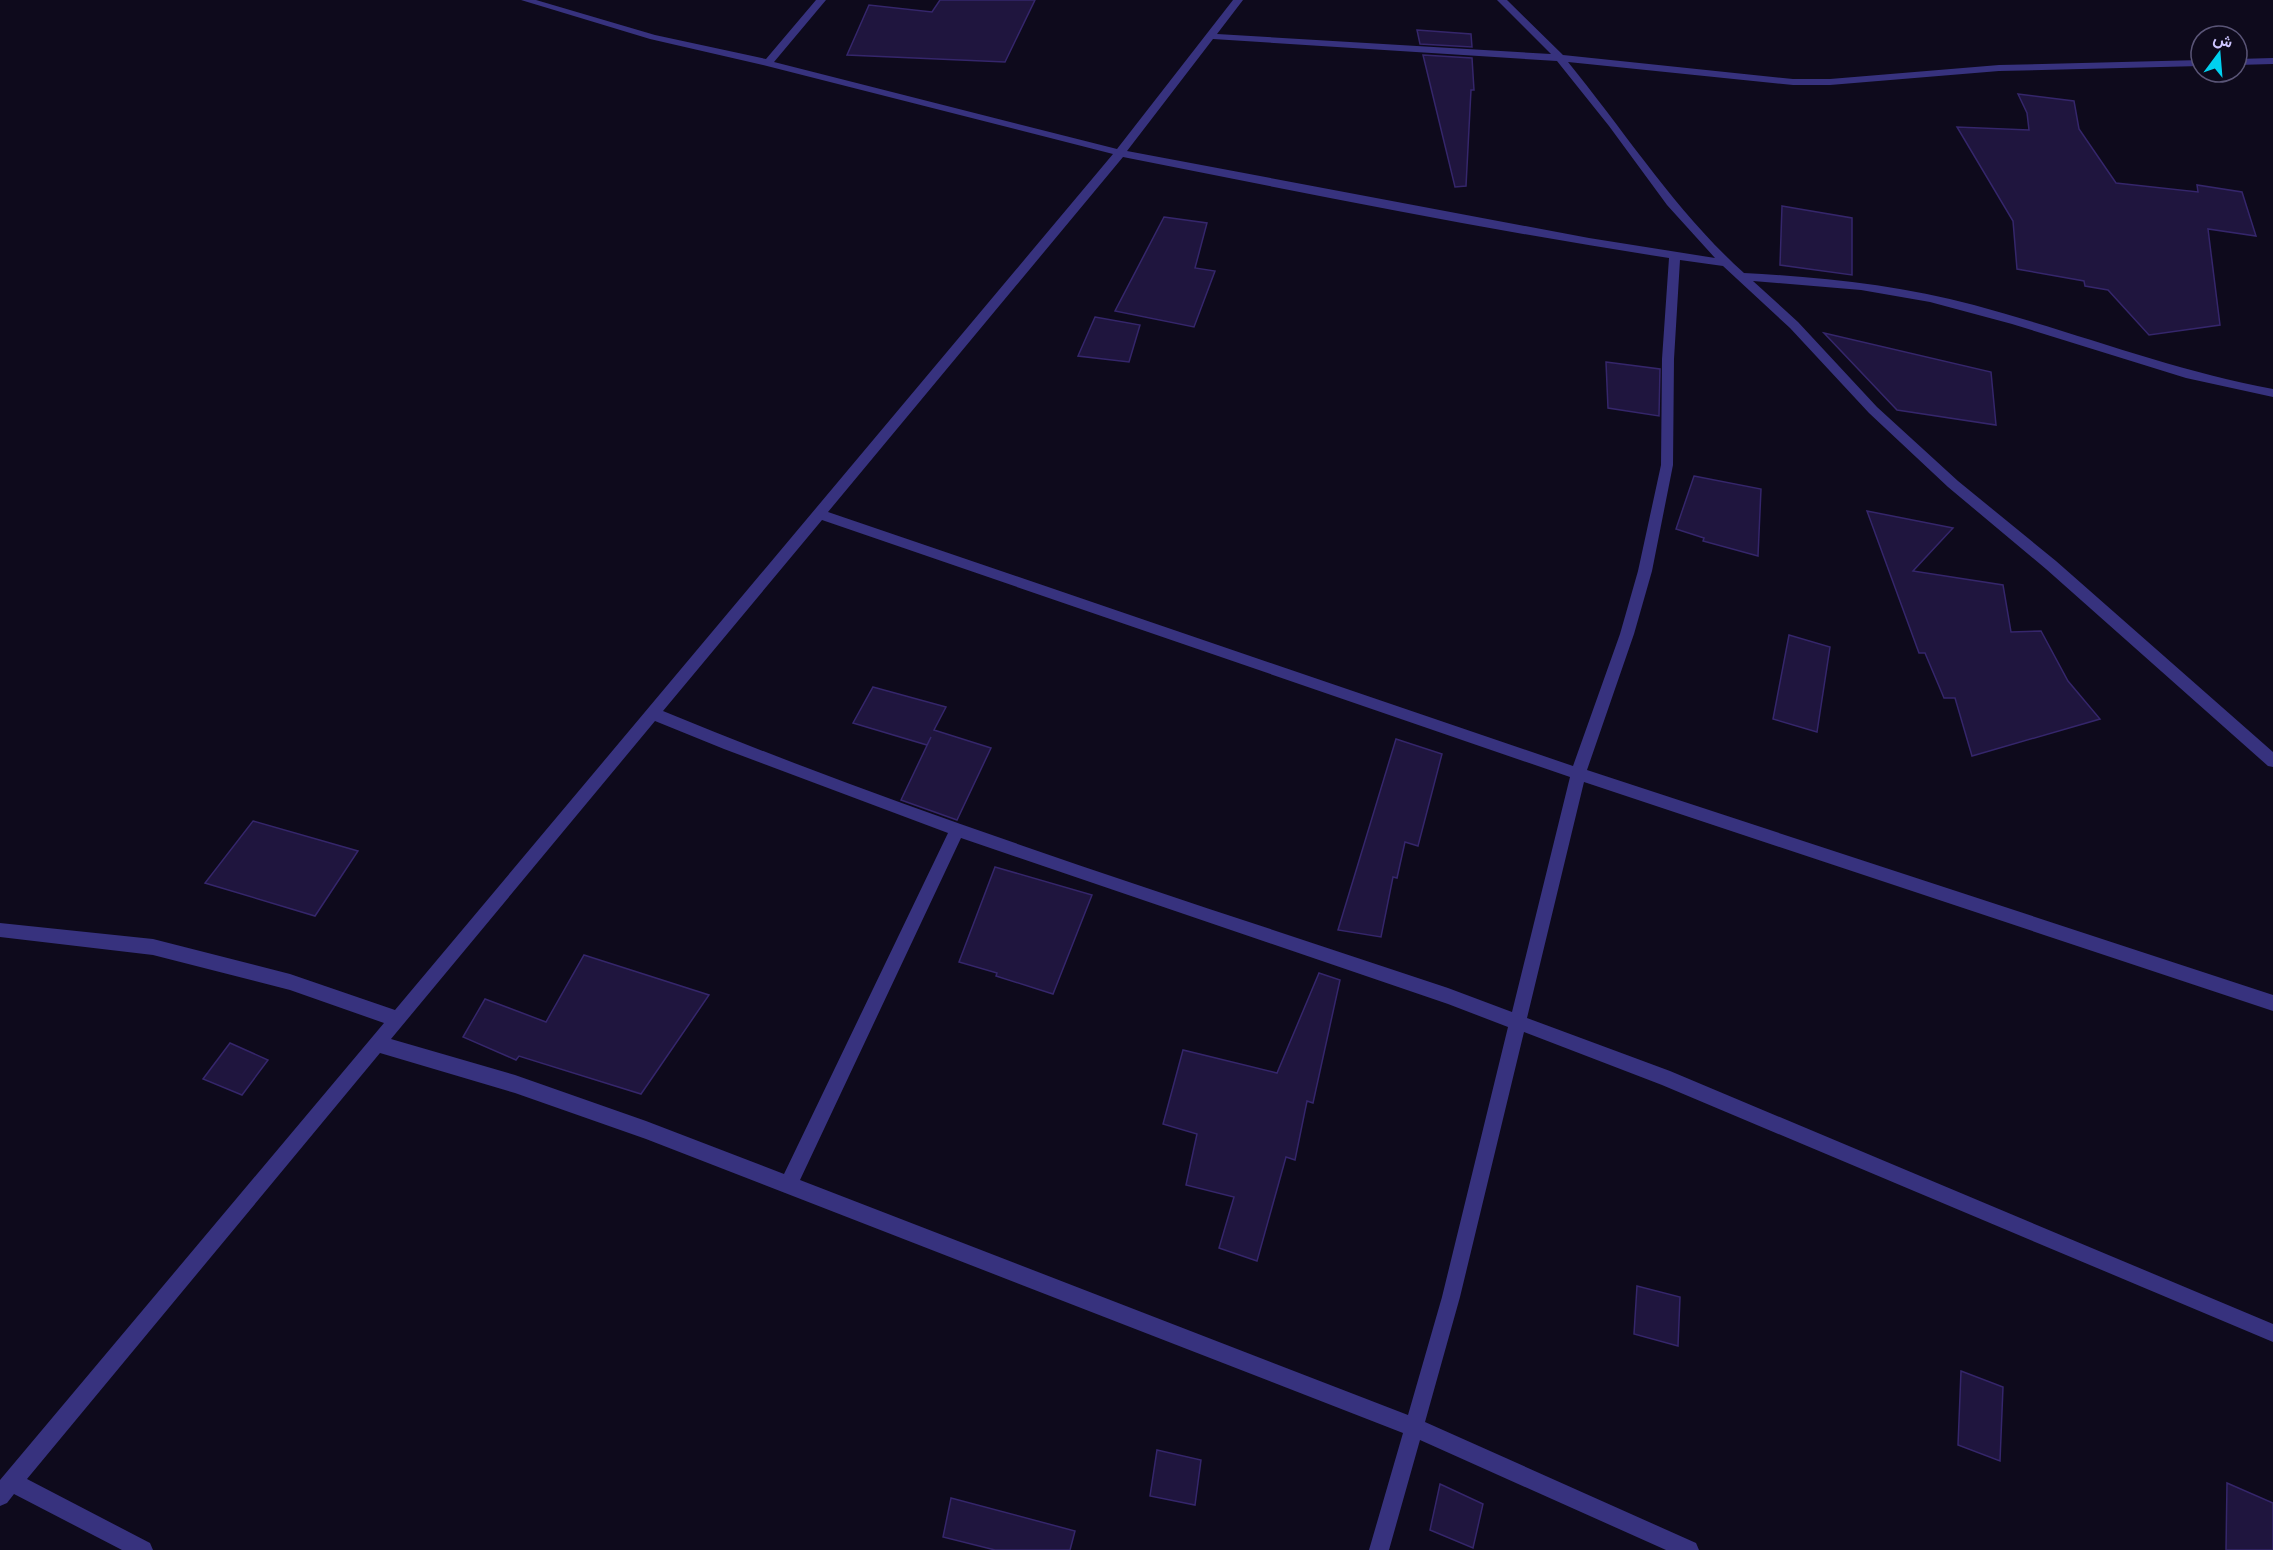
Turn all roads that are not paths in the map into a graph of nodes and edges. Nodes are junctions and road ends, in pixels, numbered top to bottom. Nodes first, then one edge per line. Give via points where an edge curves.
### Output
1 (526, 0) edge
2 (821, 0) edge
3 (1238, 0) edge
4 (1502, 0) edge
5 (547, 2) edge
6 (1209, 36) junction
7 (1560, 58) junction
8 (2273, 61) edge
9 (2249, 62) edge
10 (768, 63) junction
11 (2189, 63) edge
12 (1120, 153) junction
13 (1676, 255) junction
14 (1726, 263) junction
15 (1744, 277) junction
16 (2273, 393) edge
17 (819, 514) junction
18 (654, 714) junction
19 (2273, 760) edge
20 (1578, 774) junction
21 (957, 830) junction
22 (0, 930) edge
23 (2273, 1003) edge
24 (397, 1019) junction
25 (1519, 1023) junction
26 (376, 1043) junction
27 (788, 1185) junction
28 (2273, 1333) edge
29 (1413, 1427) junction
30 (7, 1490) edge
31 (143, 1550) edge
32 (1379, 1550) edge
33 (1689, 1550) edge

1 - 5 street
2 - 10 street
3 - 6 street
4 - 7 street
5 - 10 street via 653,37
6 - 7 street
6 - 12 street
7 - 11 street via 1793,82 1999,68
7 - 14 street via 1671,203
8 - 9 street
10 - 12 street
12 - 13 street via 1395,207
12 - 17 street
13 - 14 street
13 - 20 street via 1668,359 1667,465 1661,500 1627,634
14 - 15 street
15 - 16 street via 1846,285 1930,298 2178,374
15 - 19 street via 1873,410 1945,477
17 - 18 street
17 - 20 street
18 - 21 street
18 - 24 street
20 - 23 street
20 - 25 street
21 - 25 street
21 - 27 street
22 - 24 street via 153,947 290,982
24 - 26 street
25 - 28 street via 1664,1077
25 - 29 street via 1451,1297
26 - 27 street via 526,1088
26 - 30 street
27 - 29 street
29 - 32 street
29 - 33 street
30 - 31 street

